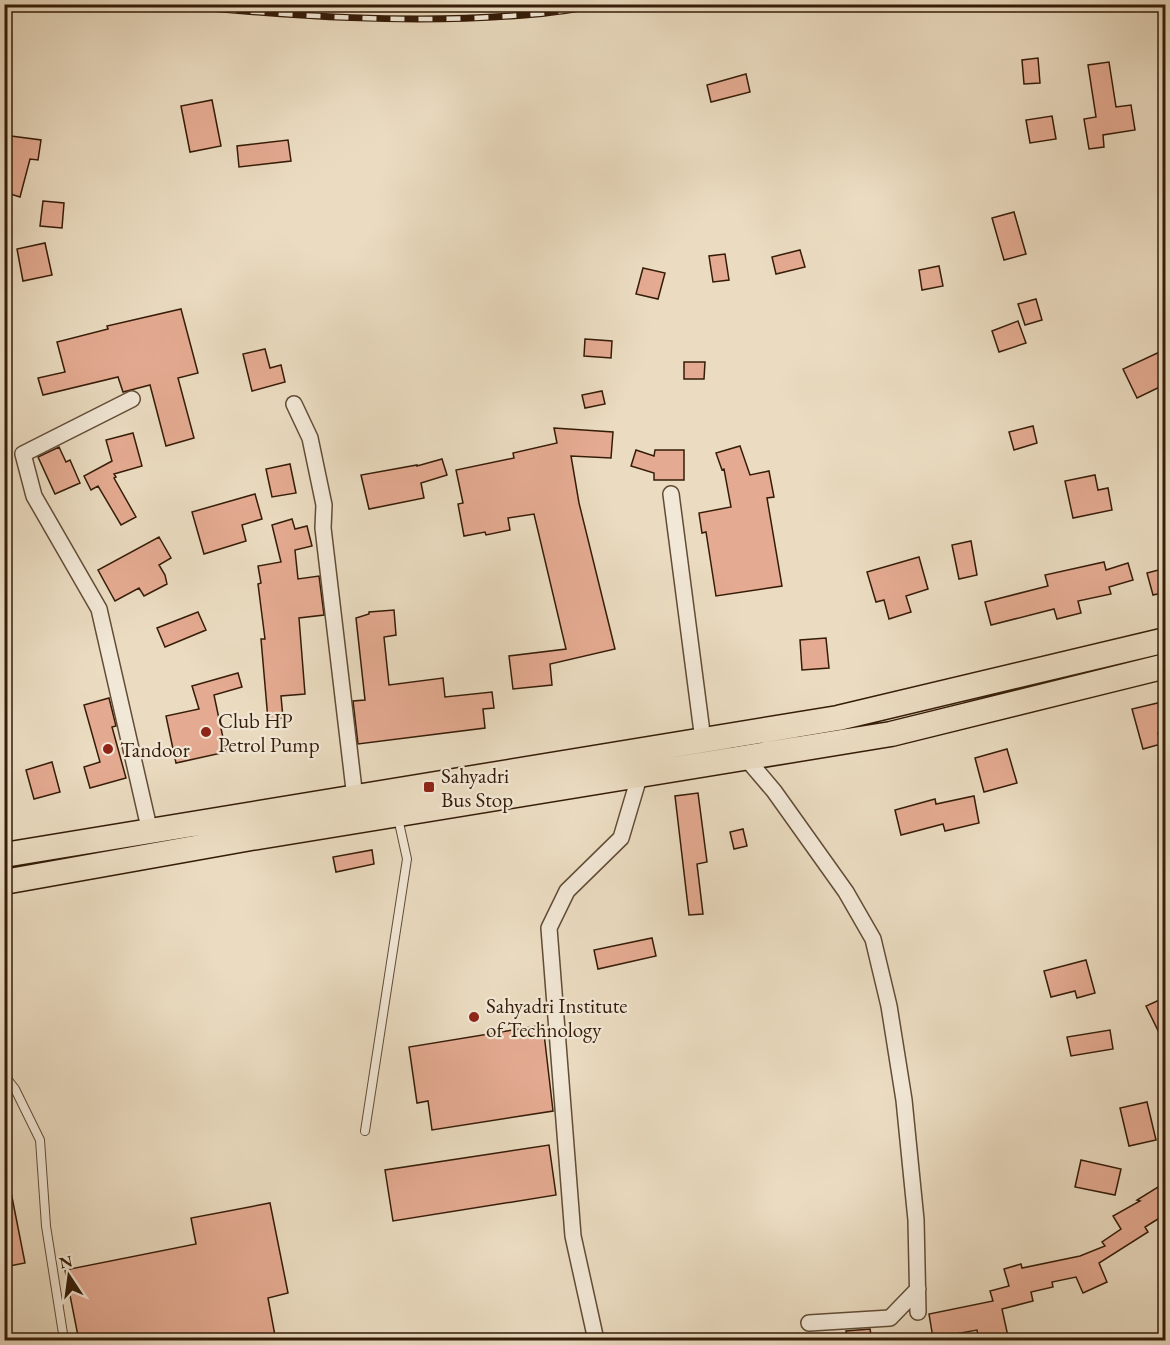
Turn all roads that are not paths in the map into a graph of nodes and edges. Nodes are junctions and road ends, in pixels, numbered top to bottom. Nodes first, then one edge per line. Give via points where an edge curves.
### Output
1 (132, 399) dead end
2 (294, 405) dead end
3 (671, 494) dead end
4 (1166, 640) edge
5 (1166, 666) edge
6 (703, 740) junction
7 (745, 757) junction
8 (640, 774) junction
9 (355, 798) junction
10 (394, 803) junction
11 (150, 832) junction
12 (4, 855) edge
13 (4, 882) edge
14 (4, 1075) edge
15 (364, 1131) dead end
16 (918, 1289) junction
17 (918, 1312) dead end
18 (809, 1323) dead end
19 (64, 1341) edge
20 (596, 1341) edge

1 - 11 street via 24,454 34,496 99,609
2 - 9 street via 310,438 324,506 323,528
3 - 6 street
4 - 6 highway via 838,718
5 - 7 highway via 891,734
6 - 10 highway
7 - 8 highway
7 - 16 street via 846,892 873,939 889,1006 904,1100 916,1220
8 - 10 highway
8 - 20 street via 621,838 567,891 549,928 573,1236
9 - 10 highway
9 - 11 highway
10 - 13 highway
10 - 15 lane via 407,858
11 - 12 highway
14 - 19 lane via 40,1140 46,1226
16 - 17 street
16 - 18 street via 890,1318

